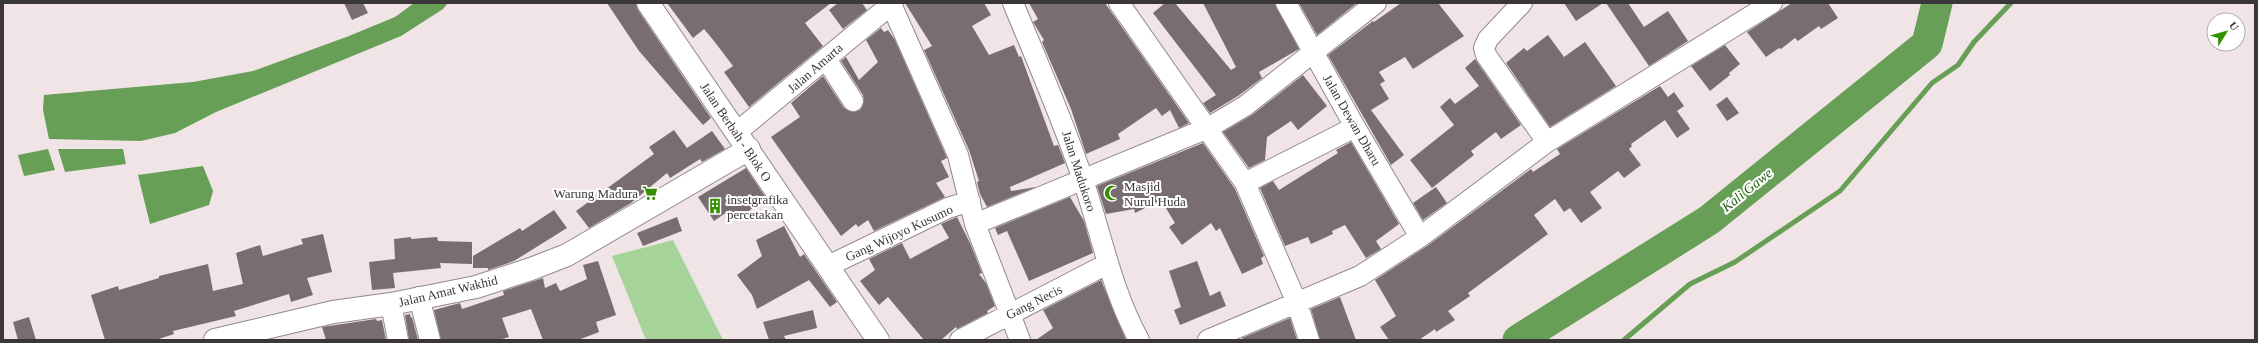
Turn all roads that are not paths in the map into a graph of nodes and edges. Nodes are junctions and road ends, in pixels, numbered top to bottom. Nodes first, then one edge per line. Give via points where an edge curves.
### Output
1 (648, 3) edge
2 (1013, 3) edge
3 (1119, 3) edge
4 (1286, 3) edge
5 (1376, 3) edge
6 (1522, 3) edge
7 (1772, 3) edge
8 (892, 4) edge
9 (1313, 52) junction
10 (826, 59) junction
11 (853, 101) dead end
12 (1355, 127) junction
13 (1208, 128) junction
14 (743, 141) junction
15 (1547, 142) junction
16 (1083, 179) junction
17 (1245, 183) junction
18 (970, 201) junction
19 (975, 224) junction
20 (1420, 237) junction
21 (1108, 264) junction
22 (828, 266) junction
23 (419, 297) junction
24 (1297, 303) junction
25 (391, 304) junction
26 (1009, 315) junction
27 (261, 335) edge
28 (874, 339) edge
29 (215, 340) edge
30 (398, 340) edge
31 (430, 340) edge
32 (960, 340) edge
33 (1020, 340) edge
34 (1139, 340) edge
35 (1208, 340) edge
36 (1309, 340) edge

1 - 14 street, Jalan Berbah - Blok O
2 - 16 street, Jalan Madukoro via 1051,91
3 - 13 street
4 - 9 street, Jalan Dewan Dharu
5 - 9 street
6 - 15 street via 1488,39 1484,48 1486,55
7 - 15 street
8 - 10 street, Jalan Amarta
8 - 18 street via 958,156
9 - 12 street, Jalan Dewan Dharu
9 - 13 street via 1244,106
10 - 11 street
10 - 14 street, Jalan Amarta
12 - 17 street
12 - 20 street, Jalan Dewan Dharu
13 - 16 street
13 - 17 street
14 - 22 street, Jalan Berbah - Blok O
14 - 23 street, Jalan Amat Wakhid via 567,255 531,270 476,287
15 - 20 street
16 - 19 street
16 - 21 street, Jalan Madukoro
17 - 24 street
18 - 19 street
18 - 22 street, Gang Wijoyo Kusumo via 948,208
19 - 26 street
20 - 24 street via 1360,276
21 - 26 street, Gang Necis
21 - 34 street, Jalan Madukoro
22 - 28 street, Jalan Berbah - Blok O
23 - 25 street, Jalan Amat Wakhid
23 - 31 street
24 - 35 street
24 - 36 street
25 - 27 street, Jalan Amat Wakhid via 333,312
25 - 30 street
26 - 32 street, Gang Necis
26 - 33 street
27 - 29 street, Jalan Amat Wakhid

